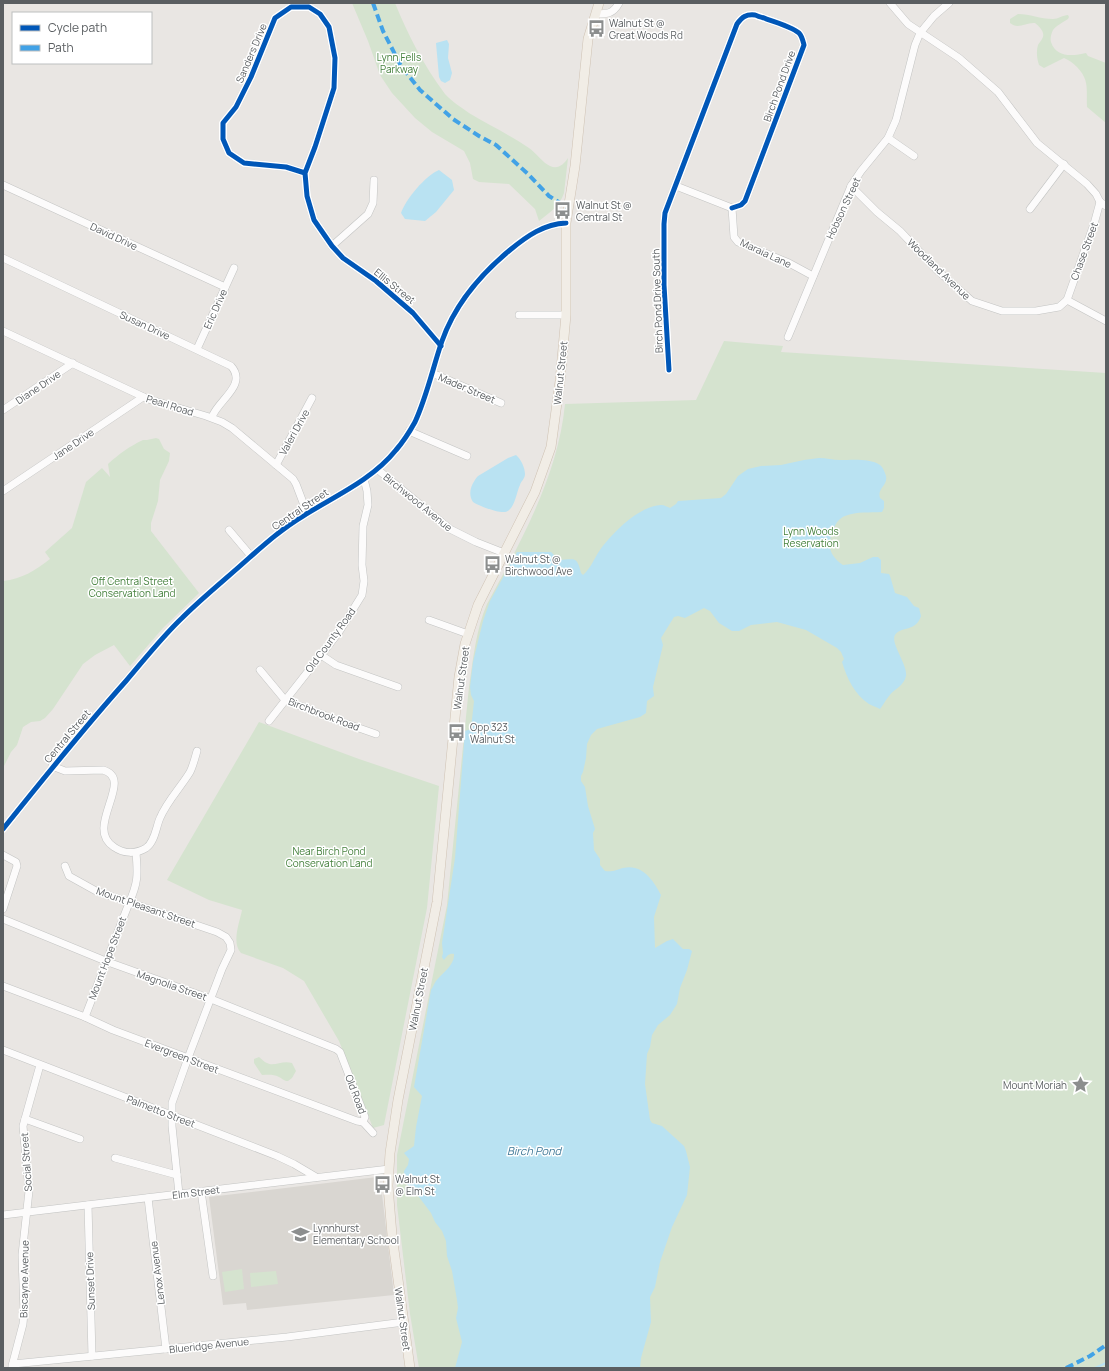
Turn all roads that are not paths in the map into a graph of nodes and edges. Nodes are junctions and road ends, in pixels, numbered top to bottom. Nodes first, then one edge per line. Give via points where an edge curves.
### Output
1 (599, 3) edge
2 (619, 3) edge
3 (890, 3) edge
4 (949, 3) edge
5 (596, 14) junction
6 (920, 33) junction
7 (888, 138) junction
8 (914, 156) dead end
9 (1064, 164) junction
10 (305, 173) junction
11 (374, 180) dead end
12 (3, 185) edge
13 (676, 186) junction
14 (851, 186) junction
15 (1103, 204) edge
16 (732, 208) junction
17 (1030, 209) dead end
18 (566, 223) junction
19 (332, 246) junction
20 (3, 258) edge
21 (234, 268) dead end
22 (813, 276) junction
23 (225, 287) junction
24 (1067, 300) junction
25 (519, 315) dead end
26 (566, 315) junction
27 (1106, 321) edge
28 (3, 331) edge
29 (788, 336) dead end
30 (441, 346) junction
31 (197, 350) junction
32 (72, 363) junction
33 (670, 370) dead end
34 (432, 373) junction
35 (143, 397) junction
36 (312, 398) dead end
37 (501, 403) dead end
38 (3, 410) edge
39 (212, 417) junction
40 (409, 431) junction
41 (467, 456) dead end
42 (276, 465) junction
43 (377, 469) junction
44 (364, 479) junction
45 (3, 491) edge
46 (307, 513) junction
47 (229, 530) dead end
48 (504, 553) junction
49 (251, 556) junction
50 (429, 620) dead end
51 (468, 634) junction
52 (321, 655) junction
53 (260, 670) dead end
54 (398, 687) dead end
55 (285, 700) junction
56 (269, 720) dead end
57 (376, 734) dead end
58 (197, 751) dead end
59 (52, 766) junction
60 (3, 829) edge
61 (136, 853) junction
62 (3, 855) edge
63 (65, 866) dead end
64 (128, 903) junction
65 (3, 909) edge
66 (3, 919) edge
67 (107, 962) junction
68 (3, 986) edge
69 (211, 999) junction
70 (85, 1017) junction
71 (3, 1050) edge
72 (340, 1052) joint
73 (188, 1058) junction
74 (40, 1065) junction
75 (171, 1116) junction
76 (25, 1118) junction
77 (363, 1122) junction
78 (373, 1133) dead end
79 (80, 1140) dead end
80 (115, 1158) dead end
81 (389, 1169) junction
82 (177, 1175) junction
83 (316, 1177) junction
84 (201, 1191) junction
85 (180, 1194) junction
86 (148, 1198) junction
87 (88, 1205) junction
88 (27, 1212) junction
89 (3, 1215) edge
90 (213, 1276) dead end
91 (404, 1322) junction
92 (166, 1349) junction
93 (92, 1356) junction
94 (12, 1366) edge
95 (409, 1367) edge

1 - 5 main road, Walnut Street
2 - 5 street via 608,14
3 - 6 street via 908,24
4 - 6 street, Hobson Street
5 - 18 main road, Walnut Street via 588,39 575,166
6 - 7 street, Hobson Street via 896,120
6 - 9 street via 959,58 998,92 1037,143
7 - 8 street
7 - 14 street, Hobson Street
9 - 15 street via 1087,184
9 - 17 street
10 - 10 street, Sanders Drive via 334,88 335,58 329,27 320,14 309,7 291,7 275,18 251,77 236,107 223,123 223,139 229,153 244,163 286,167
10 - 19 street, Sanders Drive via 307,196 314,220
11 - 19 street via 373,203 368,214
12 - 23 street, David Drive
13 - 16 street
13 - 16 street, Birch Pond Drive via 737,24 742,17 755,15 792,29 799,33 804,45 745,201
13 - 33 street, Birch Pond Drive South via 664,224 664,285
14 - 22 street, Hobson Street
14 - 24 street, Woodland Avenue via 972,301 1002,311 1036,311 1059,307
15 - 24 street, Chase Street
16 - 22 street, Maraia Lane via 734,237 738,242
18 - 26 main road, Walnut Street
18 - 30 street, Central Street via 538,230 495,262 472,287 457,309
19 - 30 street, Ellis Street via 343,258 376,281 413,313
20 - 31 street, Susan Drive
21 - 23 street, Eric Drive
22 - 29 street, Hobson Street
23 - 31 street, Eric Drive
24 - 27 street
25 - 26 street
26 - 48 main road, Walnut Street via 551,447 536,492
28 - 32 street, Pearl Road
30 - 34 street, Central Street
31 - 39 street, Susan Drive via 231,366 236,373 235,384
32 - 35 street, Pearl Road
32 - 38 street, Diane Drive
34 - 37 street, Mader Street
34 - 40 street, Central Street
35 - 39 street, Pearl Road
35 - 45 street, Jane Drive
36 - 42 street, Valeri Drive
39 - 42 street, Pearl Road via 232,428
40 - 41 street
40 - 43 street, Central Street via 397,449
42 - 46 street, Pearl Road via 295,481
43 - 44 street, Central Street
43 - 48 street, Birchwood Avenue via 450,529
44 - 46 street, Central Street
44 - 52 street, Old County Road via 368,491 368,505 363,526 362,595
46 - 49 street, Central Street
47 - 49 street
48 - 51 main road, Walnut Street via 478,605
49 - 59 street, Central Street via 175,625
50 - 51 street
51 - 81 main road, Walnut Street via 459,677 437,902 395,1115
52 - 54 street via 336,665
52 - 55 street, Old County Road
53 - 55 street, Birchbrook Road
55 - 56 street, Old County Road
55 - 57 street, Birchbrook Road
58 - 61 street via 191,770 160,818 155,834 147,847
59 - 60 street, Central Street
59 - 61 street, Central Street via 65,771 109,772 115,786 103,827 105,838 113,847 123,852
61 - 64 street, Mount Hope Street via 137,880
62 - 65 street via 16,862 17,866
63 - 64 street, Mount Pleasant Street via 70,876 82,884
64 - 67 street, Mount Hope Street
64 - 69 street, Mount Pleasant Street via 184,920 226,937 231,950
66 - 67 street, Magnolia Street
67 - 69 street, Magnolia Street
67 - 70 street, Mount Hope Street
68 - 70 street, Evergreen Street
69 - 72 street, Magnolia Street via 331,1046
69 - 73 street
70 - 73 street, Evergreen Street
71 - 74 street, Palmetto Street
72 - 77 street, Old Road via 365,1117
73 - 75 street via 172,1103
73 - 77 street, Evergreen Street
74 - 75 street, Palmetto Street
74 - 76 street, Social Street
75 - 82 street
75 - 83 street, Palmetto Street via 277,1156
76 - 79 street
76 - 88 street, Social Street via 23,1132 29,1191
77 - 78 street, Old Road
80 - 82 street
81 - 83 street, Elm Street
81 - 91 main road, Walnut Street via 390,1221
82 - 85 street
83 - 84 street, Elm Street
84 - 85 street, Elm Street
84 - 90 street
85 - 86 street, Elm Street
86 - 87 street, Elm Street
86 - 92 street, Lenox Avenue
87 - 88 street, Elm Street
87 - 93 street, Sunset Drive
88 - 89 street, Elm Street
88 - 94 street, Biscayne Avenue via 22,1255 23,1324
91 - 92 street, Blueridge Avenue
91 - 95 main road, Walnut Street
92 - 93 street, Blueridge Avenue
93 - 94 street, Blueridge Avenue

